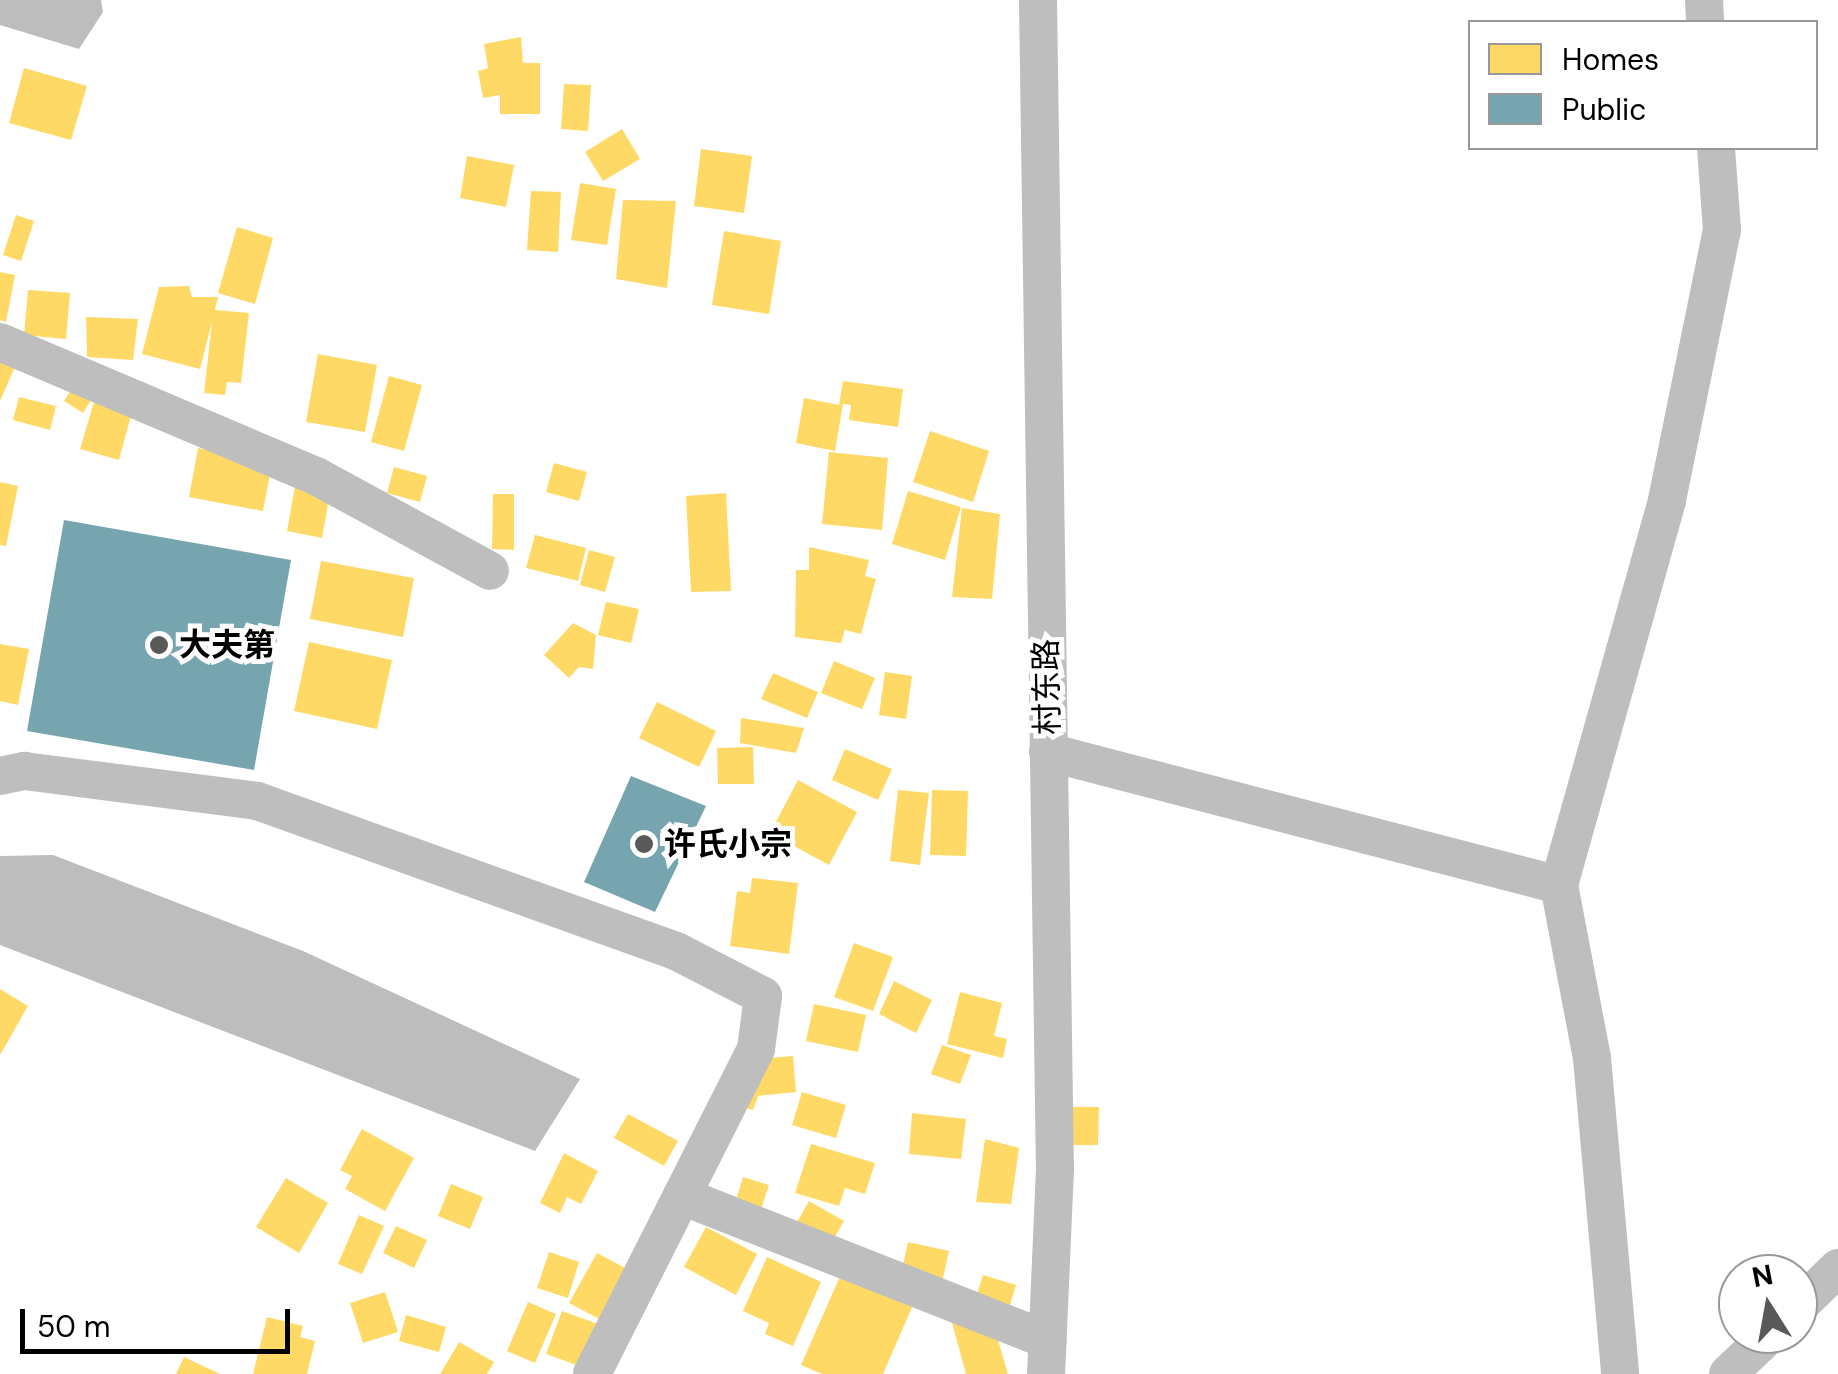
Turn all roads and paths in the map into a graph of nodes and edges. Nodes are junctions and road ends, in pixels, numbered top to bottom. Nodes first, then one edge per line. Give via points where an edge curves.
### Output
1 (1038, 0) edge
2 (1716, 150) edge
3 (0, 342) edge
4 (490, 571) dead end
5 (1048, 752) junction
6 (0, 776) edge
7 (1558, 884) junction
8 (682, 1196) junction
9 (1838, 1268) edge
10 (1818, 1288) edge
11 (1749, 1354) edge
12 (1047, 1357) edge
13 (592, 1374) edge
14 (1620, 1374) edge
15 (1728, 1374) edge

1 - 5 street, 村东路
2 - 7 street via 1722,230 1667,500
3 - 4 street via 316,476
5 - 7 street
5 - 12 street, 村东路 via 1055,1169
6 - 8 street via 24,771 257,801 676,951 763,996 756,1049
7 - 14 street via 1592,1058
8 - 12 street
8 - 13 street
9 - 10 street
11 - 15 street

